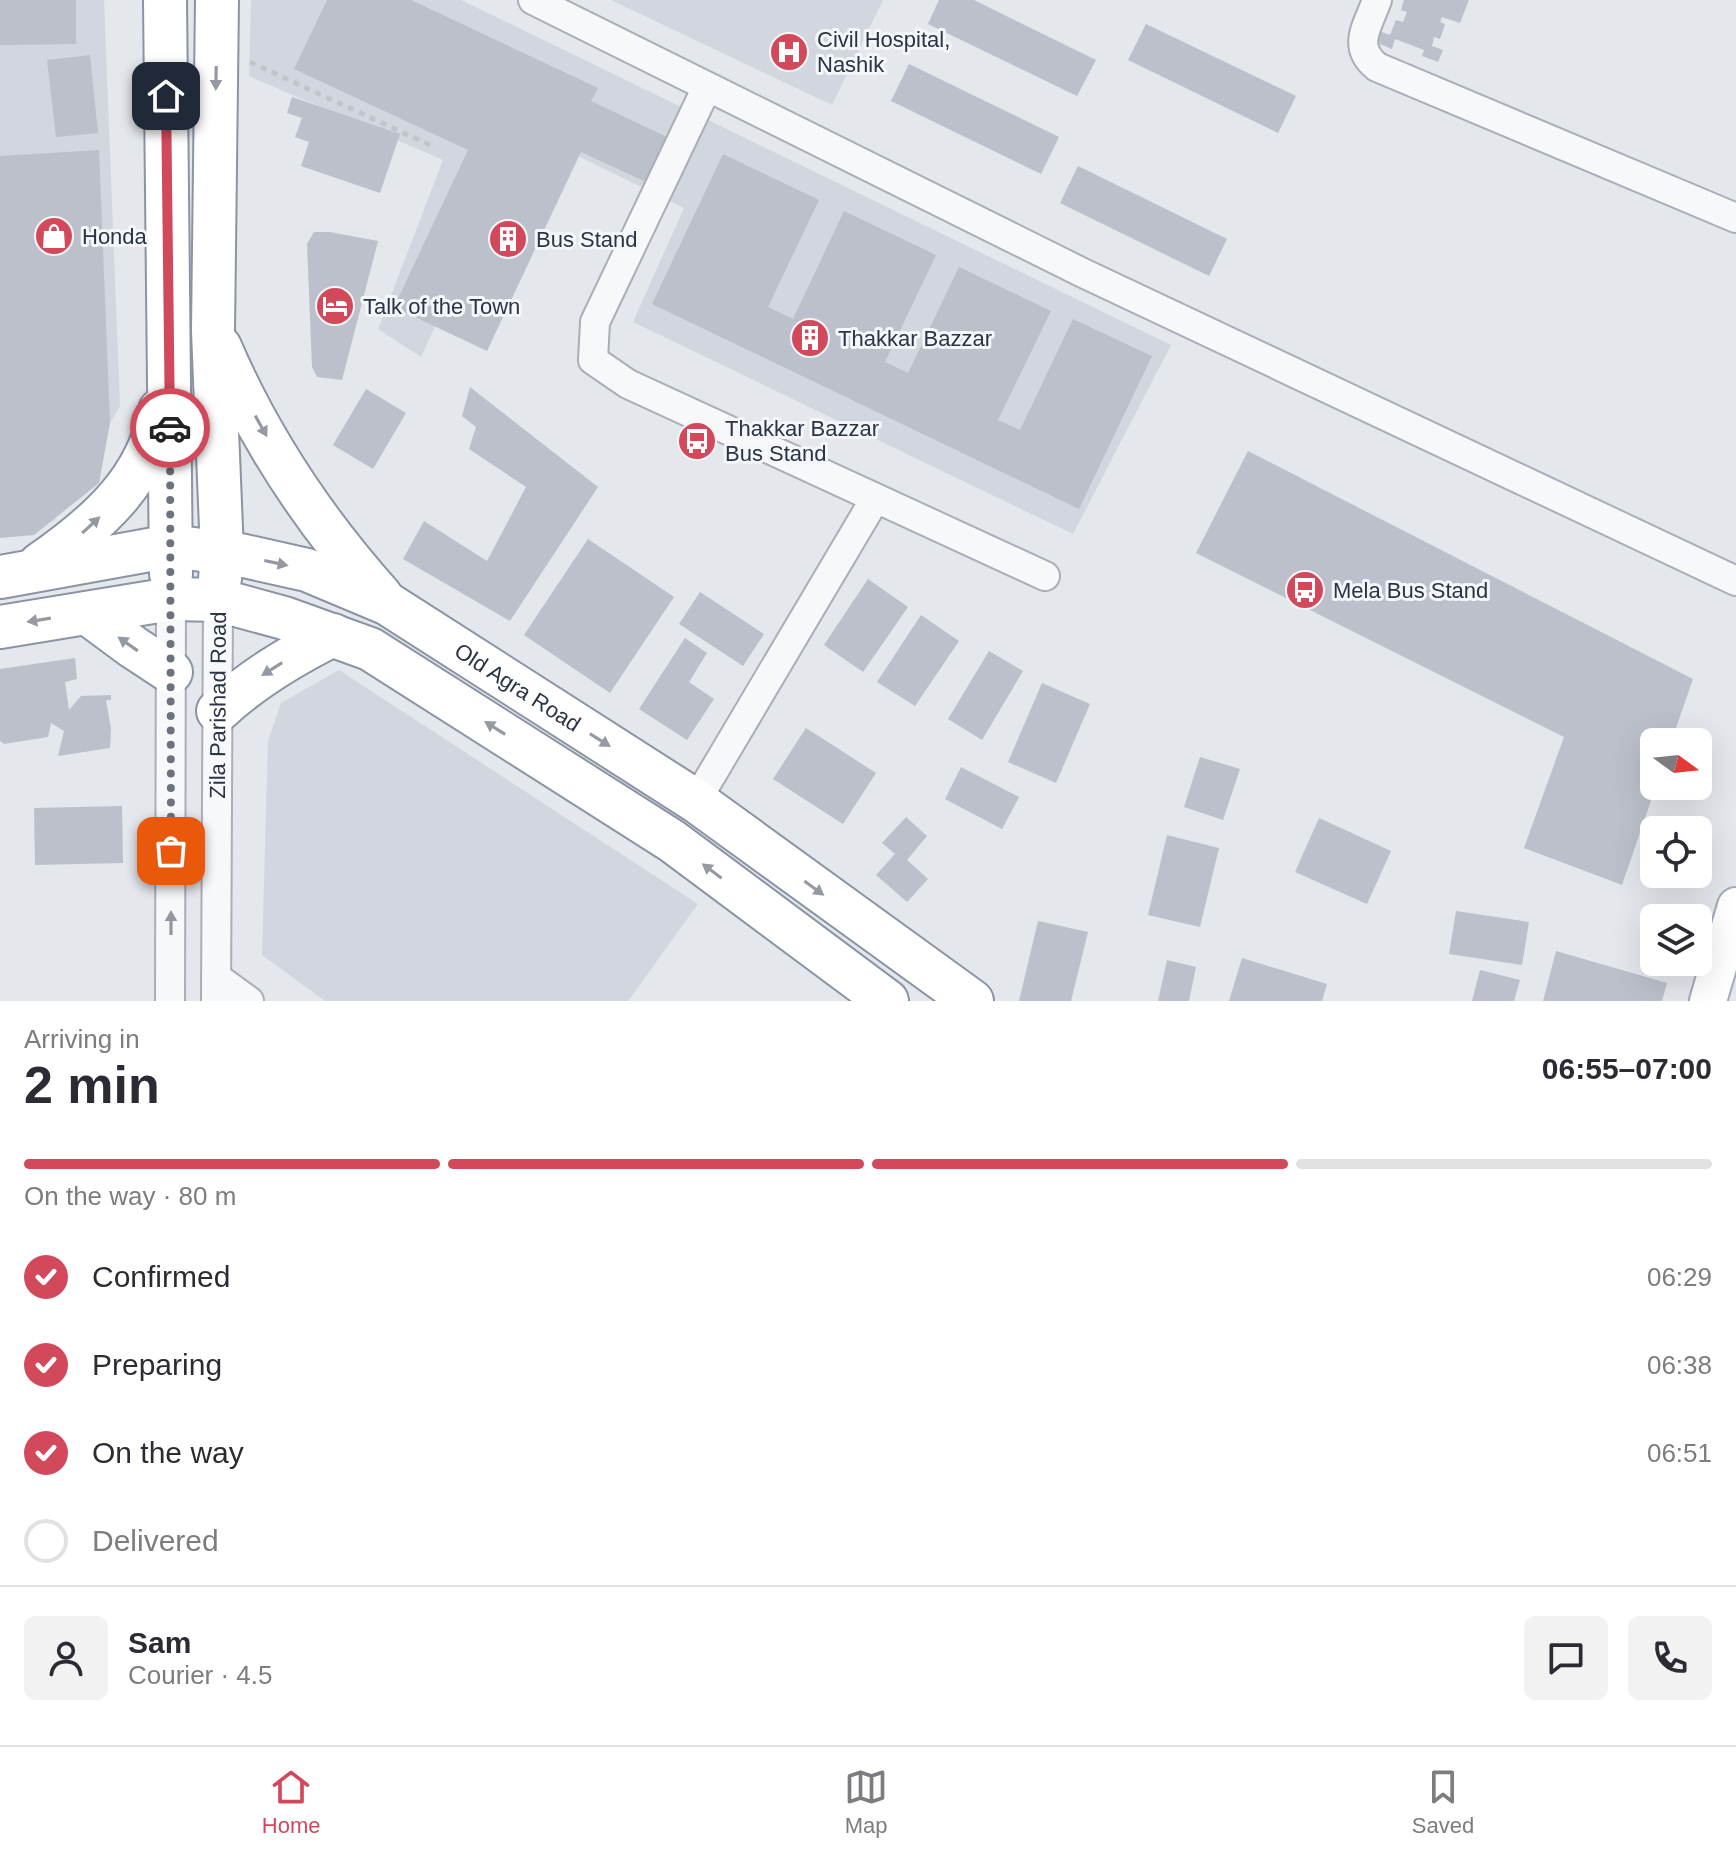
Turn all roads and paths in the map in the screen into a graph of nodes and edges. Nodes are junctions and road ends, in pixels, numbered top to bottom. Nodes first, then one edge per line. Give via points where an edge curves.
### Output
1 (165, 0) edge
2 (217, 0) edge
3 (533, 0) edge
4 (1377, 0) edge
5 (216, 47) junction
6 (707, 87) junction
7 (432, 146) dead end
8 (1736, 218) edge
9 (213, 331) junction
10 (170, 351) junction
11 (875, 499) junction
12 (171, 546) junction
13 (222, 553) junction
14 (14, 574) edge
15 (1045, 576) dead end
16 (1736, 581) edge
17 (171, 599) junction
18 (218, 600) junction
19 (388, 604) junction
20 (87, 613) junction
21 (0, 627) edge
22 (333, 635) junction
23 (171, 672) junction
24 (218, 711) junction
25 (696, 801) junction
26 (1736, 906) edge
27 (216, 989) edge
28 (1709, 993) edge
29 (170, 1001) edge
30 (249, 1001) edge
31 (887, 1001) edge
32 (972, 1001) edge

1 - 10 highway
2 - 5 highway, Zila Parishad Road
3 - 6 street
4 - 8 street via 1362,46 1377,67
5 - 7 path
5 -> 9 highway, Zila Parishad Road
6 - 11 street via 595,322 593,360 628,384
6 - 16 street via 1083,273
9 - 13 highway, Zila Parishad Road
9 -> 19 highway via 296,488
10 - 12 highway
14 -> 10 highway via 77,539 116,502 145,460 157,426
11 - 15 street
11 - 25 street
12 - 13 highway, Old Agra Road
12 - 14 highway, Old Agra Road
12 - 17 highway
13 - 18 highway, Zila Parishad Road
13 -> 19 highway, Old Agra Road via 307,570
17 - 18 highway, Old Agra Road
17 - 20 highway, Old Agra Road
17 - 23 street
18 - 22 highway, Old Agra Road
18 - 24 street, Zila Parishad Road
19 -> 25 highway, Old Agra Road
20 -> 21 highway, Old Agra Road
23 -> 20 highway
22 -> 24 highway via 274,667
31 -> 22 highway, Old Agra Road via 672,841 370,649
29 -> 23 street
24 - 27 street, Zila Parishad Road
25 -> 32 highway, Old Agra Road
26 - 28 main road
27 - 30 street

